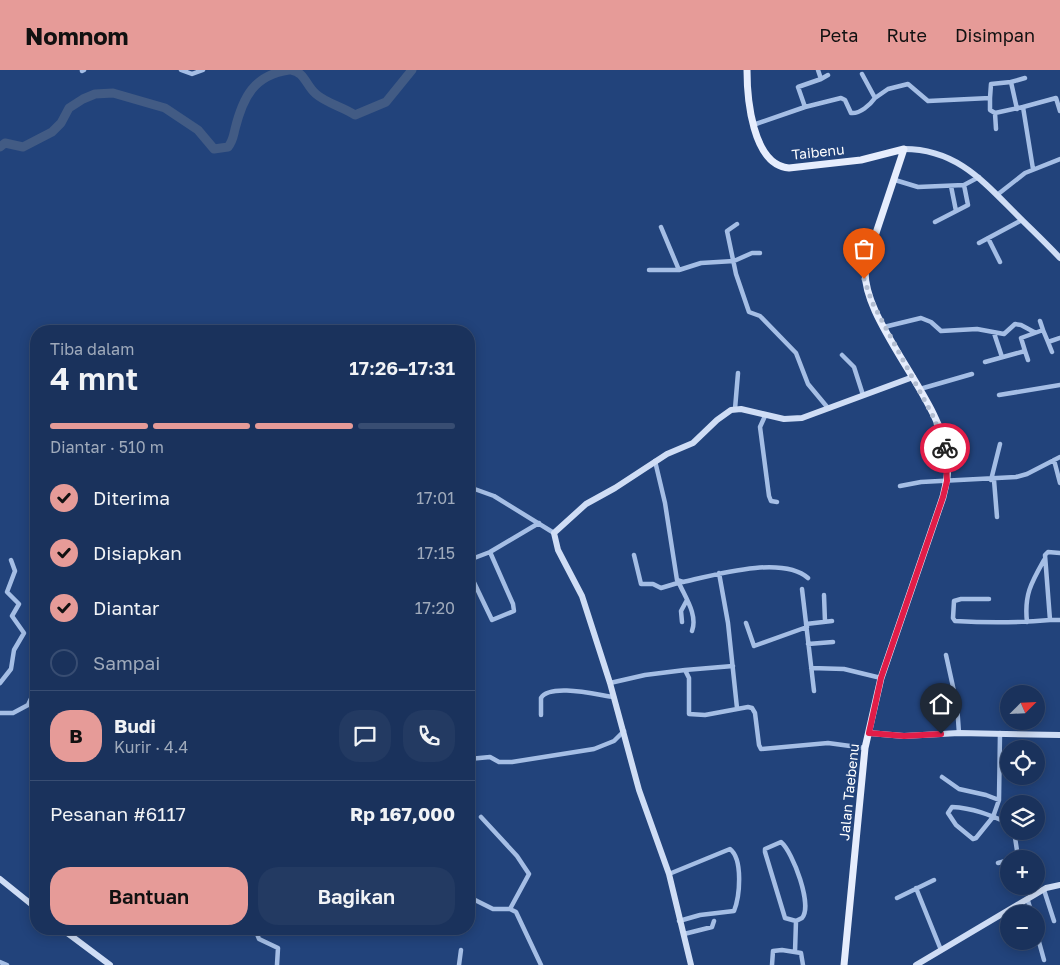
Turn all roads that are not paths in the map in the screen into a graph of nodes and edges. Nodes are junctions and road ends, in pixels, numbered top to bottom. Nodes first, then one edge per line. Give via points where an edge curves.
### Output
1 (181, 70) edge
2 (203, 70) edge
3 (747, 70) edge
4 (818, 70) edge
5 (862, 74) dead end
6 (828, 75) dead end
7 (821, 78) junction
8 (1025, 78) dead end
9 (1011, 82) junction
10 (875, 98) junction
11 (990, 98) junction
12 (805, 107) junction
13 (1023, 107) junction
14 (1017, 109) junction
15 (1060, 111) edge
16 (995, 113) junction
17 (753, 125) junction
18 (996, 129) dead end
19 (904, 149) junction
20 (1060, 159) edge
21 (1033, 169) junction
22 (980, 176) junction
23 (895, 180) junction
24 (964, 185) junction
25 (951, 186) junction
26 (997, 195) junction
27 (956, 211) junction
28 (1022, 220) junction
29 (935, 222) dead end
30 (737, 224) dead end
31 (661, 227) dead end
32 (988, 238) junction
33 (979, 243) dead end
34 (760, 252) dead end
35 (1060, 258) edge
36 (734, 261) junction
37 (1000, 262) dead end
38 (649, 270) dead end
39 (679, 270) junction
40 (1040, 321) dead end
41 (884, 327) junction
42 (1043, 330) junction
43 (1034, 332) junction
44 (994, 333) junction
45 (1060, 338) edge
46 (1048, 342) junction
47 (1025, 351) junction
48 (1052, 352) dead end
49 (842, 355) dead end
50 (1002, 357) junction
51 (1028, 360) dead end
52 (985, 362) dead end
53 (738, 373) dead end
54 (972, 374) dead end
55 (913, 376) junction
56 (1060, 385) edge
57 (920, 389) junction
58 (863, 395) junction
59 (999, 395) dead end
60 (828, 408) junction
61 (735, 409) junction
62 (765, 416) junction
63 (1000, 444) dead end
64 (1060, 457) edge
65 (1054, 460) junction
66 (655, 461) junction
67 (992, 480) junction
68 (947, 481) junction
69 (1060, 483) edge
70 (900, 486) dead end
71 (475, 489) edge
72 (777, 502) dead end
73 (997, 517) dead end
74 (539, 523) junction
75 (554, 533) junction
76 (490, 552) junction
77 (1060, 552) edge
78 (634, 555) dead end
79 (475, 558) edge
80 (1044, 559) junction
81 (10, 560) dead end
82 (719, 573) junction
83 (808, 578) dead end
84 (680, 582) junction
85 (475, 585) edge
86 (802, 589) dead end
87 (824, 595) dead end
88 (989, 599) dead end
89 (687, 600) junction
90 (1050, 620) junction
91 (1060, 620) edge
92 (832, 621) dead end
93 (682, 622) dead end
94 (825, 622) junction
95 (1027, 622) junction
96 (746, 623) dead end
97 (806, 625) junction
98 (692, 631) dead end
99 (833, 642) dead end
100 (808, 644) junction
101 (946, 655) dead end
102 (734, 666) junction
103 (811, 668) junction
104 (685, 670) junction
105 (881, 678) junction
106 (0, 683) edge
107 (610, 683) junction
108 (814, 692) dead end
109 (614, 697) junction
110 (30, 701) edge
111 (736, 708) junction
112 (0, 714) edge
113 (541, 715) dead end
114 (624, 731) junction
115 (869, 733) junction
116 (958, 733) junction
117 (1000, 733) junction
118 (1060, 735) edge
119 (865, 748) junction
120 (475, 758) edge
121 (942, 778) dead end
122 (999, 800) junction
123 (481, 816) dead end
124 (993, 817) junction
125 (1000, 820) edge
126 (669, 874) junction
127 (0, 879) edge
128 (934, 880) dead end
129 (1060, 885) edge
130 (916, 888) junction
131 (1045, 890) edge
132 (1045, 893) edge
133 (1037, 895) edge
134 (897, 898) dead end
135 (475, 900) edge
136 (1028, 901) junction
137 (30, 903) edge
138 (1029, 905) edge
139 (510, 910) junction
140 (679, 921) junction
141 (714, 921) dead end
142 (796, 921) junction
143 (1054, 921) dead end
144 (684, 934) junction
145 (70, 935) edge
146 (257, 935) edge
147 (461, 950) dead end
148 (941, 950) junction
149 (1041, 950) edge
150 (795, 952) junction
151 (1044, 960) dead end
152 (0, 962) edge
153 (920, 964) edge
154 (7, 965) edge
155 (110, 965) edge
156 (277, 965) edge
157 (459, 965) edge
158 (541, 965) edge
159 (691, 965) edge
160 (772, 965) edge
161 (803, 965) edge
162 (844, 965) edge

1 - 2 street via 192,74
3 - 17 main road, Taibenu via 746,95
4 - 7 street
5 - 10 street
6 - 7 street
7 - 12 street via 797,85
8 - 9 street
9 - 11 street via 991,84
9 - 14 street
10 - 11 street via 888,89 908,84 928,101
10 - 12 street via 853,114 841,98
11 - 16 street via 990,110
12 - 17 street
13 - 14 street
13 - 15 street via 1056,98
13 - 21 street
14 - 16 street
16 - 18 street
17 - 19 main road, Taibenu via 773,161 783,167 861,160
19 - 22 street via 929,152 961,164
19 - 23 main road, Jalan Taebenu
20 - 21 street
21 - 26 street
22 - 24 street
22 - 26 street
23 - 25 street via 915,186
23 - 41 main road, Jalan Taebenu via 864,273 869,296
24 - 25 street
24 - 27 street via 969,204
25 - 27 street
26 - 28 street
27 - 29 street
28 - 32 street
28 - 35 street
30 - 36 street via 727,231
31 - 39 street
32 - 33 street
32 - 37 street
34 - 36 street
36 - 39 street via 704,262
36 - 60 street via 749,312 760,316 796,353 808,384
38 - 39 street
40 - 42 street
41 - 44 street via 921,318 941,331 977,329
41 - 55 main road, Jalan Taebenu
42 - 43 street
42 - 46 street
43 - 44 street via 1015,324 1007,334
43 - 47 street via 1021,338
44 - 50 street
45 - 46 street
46 - 48 street
47 - 50 street
47 - 51 street
49 - 58 street via 854,367
50 - 52 street
53 - 61 street
54 - 57 street
55 - 57 main road, Jalan Taebenu
55 - 58 street
56 - 59 street
57 - 68 main road, Jalan Taebenu via 947,452
58 - 60 street
60 - 62 street via 802,418
61 - 62 street
61 - 66 street via 717,420 694,444
62 - 72 street via 760,427 768,496
63 - 67 street
64 - 65 street
65 - 67 street via 1022,475
65 - 69 street
66 - 75 street via 586,504
66 - 84 street via 676,577
67 - 68 street
67 - 73 street
68 - 70 street
68 - 105 main road, Jalan Taebenu
71 - 74 street via 494,496
74 - 75 street
74 - 76 street
75 - 107 street via 558,550 582,596
76 - 79 street
76 - 85 street via 514,611 491,620
77 - 80 street via 1046,553
78 - 84 street via 641,584 654,584 661,588
80 - 90 street
80 - 95 street via 1029,587 1025,609
81 - 106 street via 15,570 7,592 19,604 12,616 24,633 14,650 11,669
82 - 83 street via 764,567 799,572
82 - 84 street
82 - 102 street
84 - 89 street
86 - 97 street
87 - 94 street
88 - 95 street via 954,601 953,618 955,621 972,622
89 - 93 street via 681,611
89 - 98 street via 694,620
90 - 91 street
90 - 95 street
92 - 94 street
94 - 97 street
96 - 97 street via 754,646
97 - 100 street
99 - 100 street
100 - 103 street
101 - 116 street via 957,706
102 - 104 street
102 - 111 street
103 - 105 street via 844,670
103 - 108 street
104 - 107 street
104 - 111 street via 689,678 688,714 705,715
105 - 115 main road, Jalan Taebenu
107 - 109 street
109 - 113 street via 573,690 547,693 541,698
109 - 114 street
110 - 112 street via 14,713
111 - 119 street via 754,709 761,749 828,743
114 - 120 street via 614,741 594,749 504,763 490,757
114 - 126 street via 639,790
115 - 116 street via 904,736
115 - 119 main road, Jalan Taebenu
116 - 117 street
117 - 118 street
117 - 122 street
119 - 162 main road, Jalan Taebenu
121 - 122 street via 959,789
122 - 124 street
123 - 139 street via 529,874
124 - 124 street via 973,838 956,825 948,811 956,807
124 - 125 street
126 - 140 street
126 - 140 street via 728,849 735,854 740,874 734,911
127 - 137 street
128 - 130 street
129 - 131 street
130 - 134 street
130 - 148 street
132 - 143 street
133 - 136 street
135 - 139 street via 493,909
136 - 138 street
136 - 148 street
139 - 158 street via 516,912 521,920
140 - 144 street
141 - 144 street via 712,926
142 - 142 street via 807,909 791,854 781,842 764,852 785,918
142 - 150 street
144 - 159 street
145 - 155 street
146 - 156 street via 259,940 278,948
147 - 157 street
148 - 153 street
149 - 151 street
150 - 160 street via 773,951
150 - 161 street via 801,954
152 - 154 street

